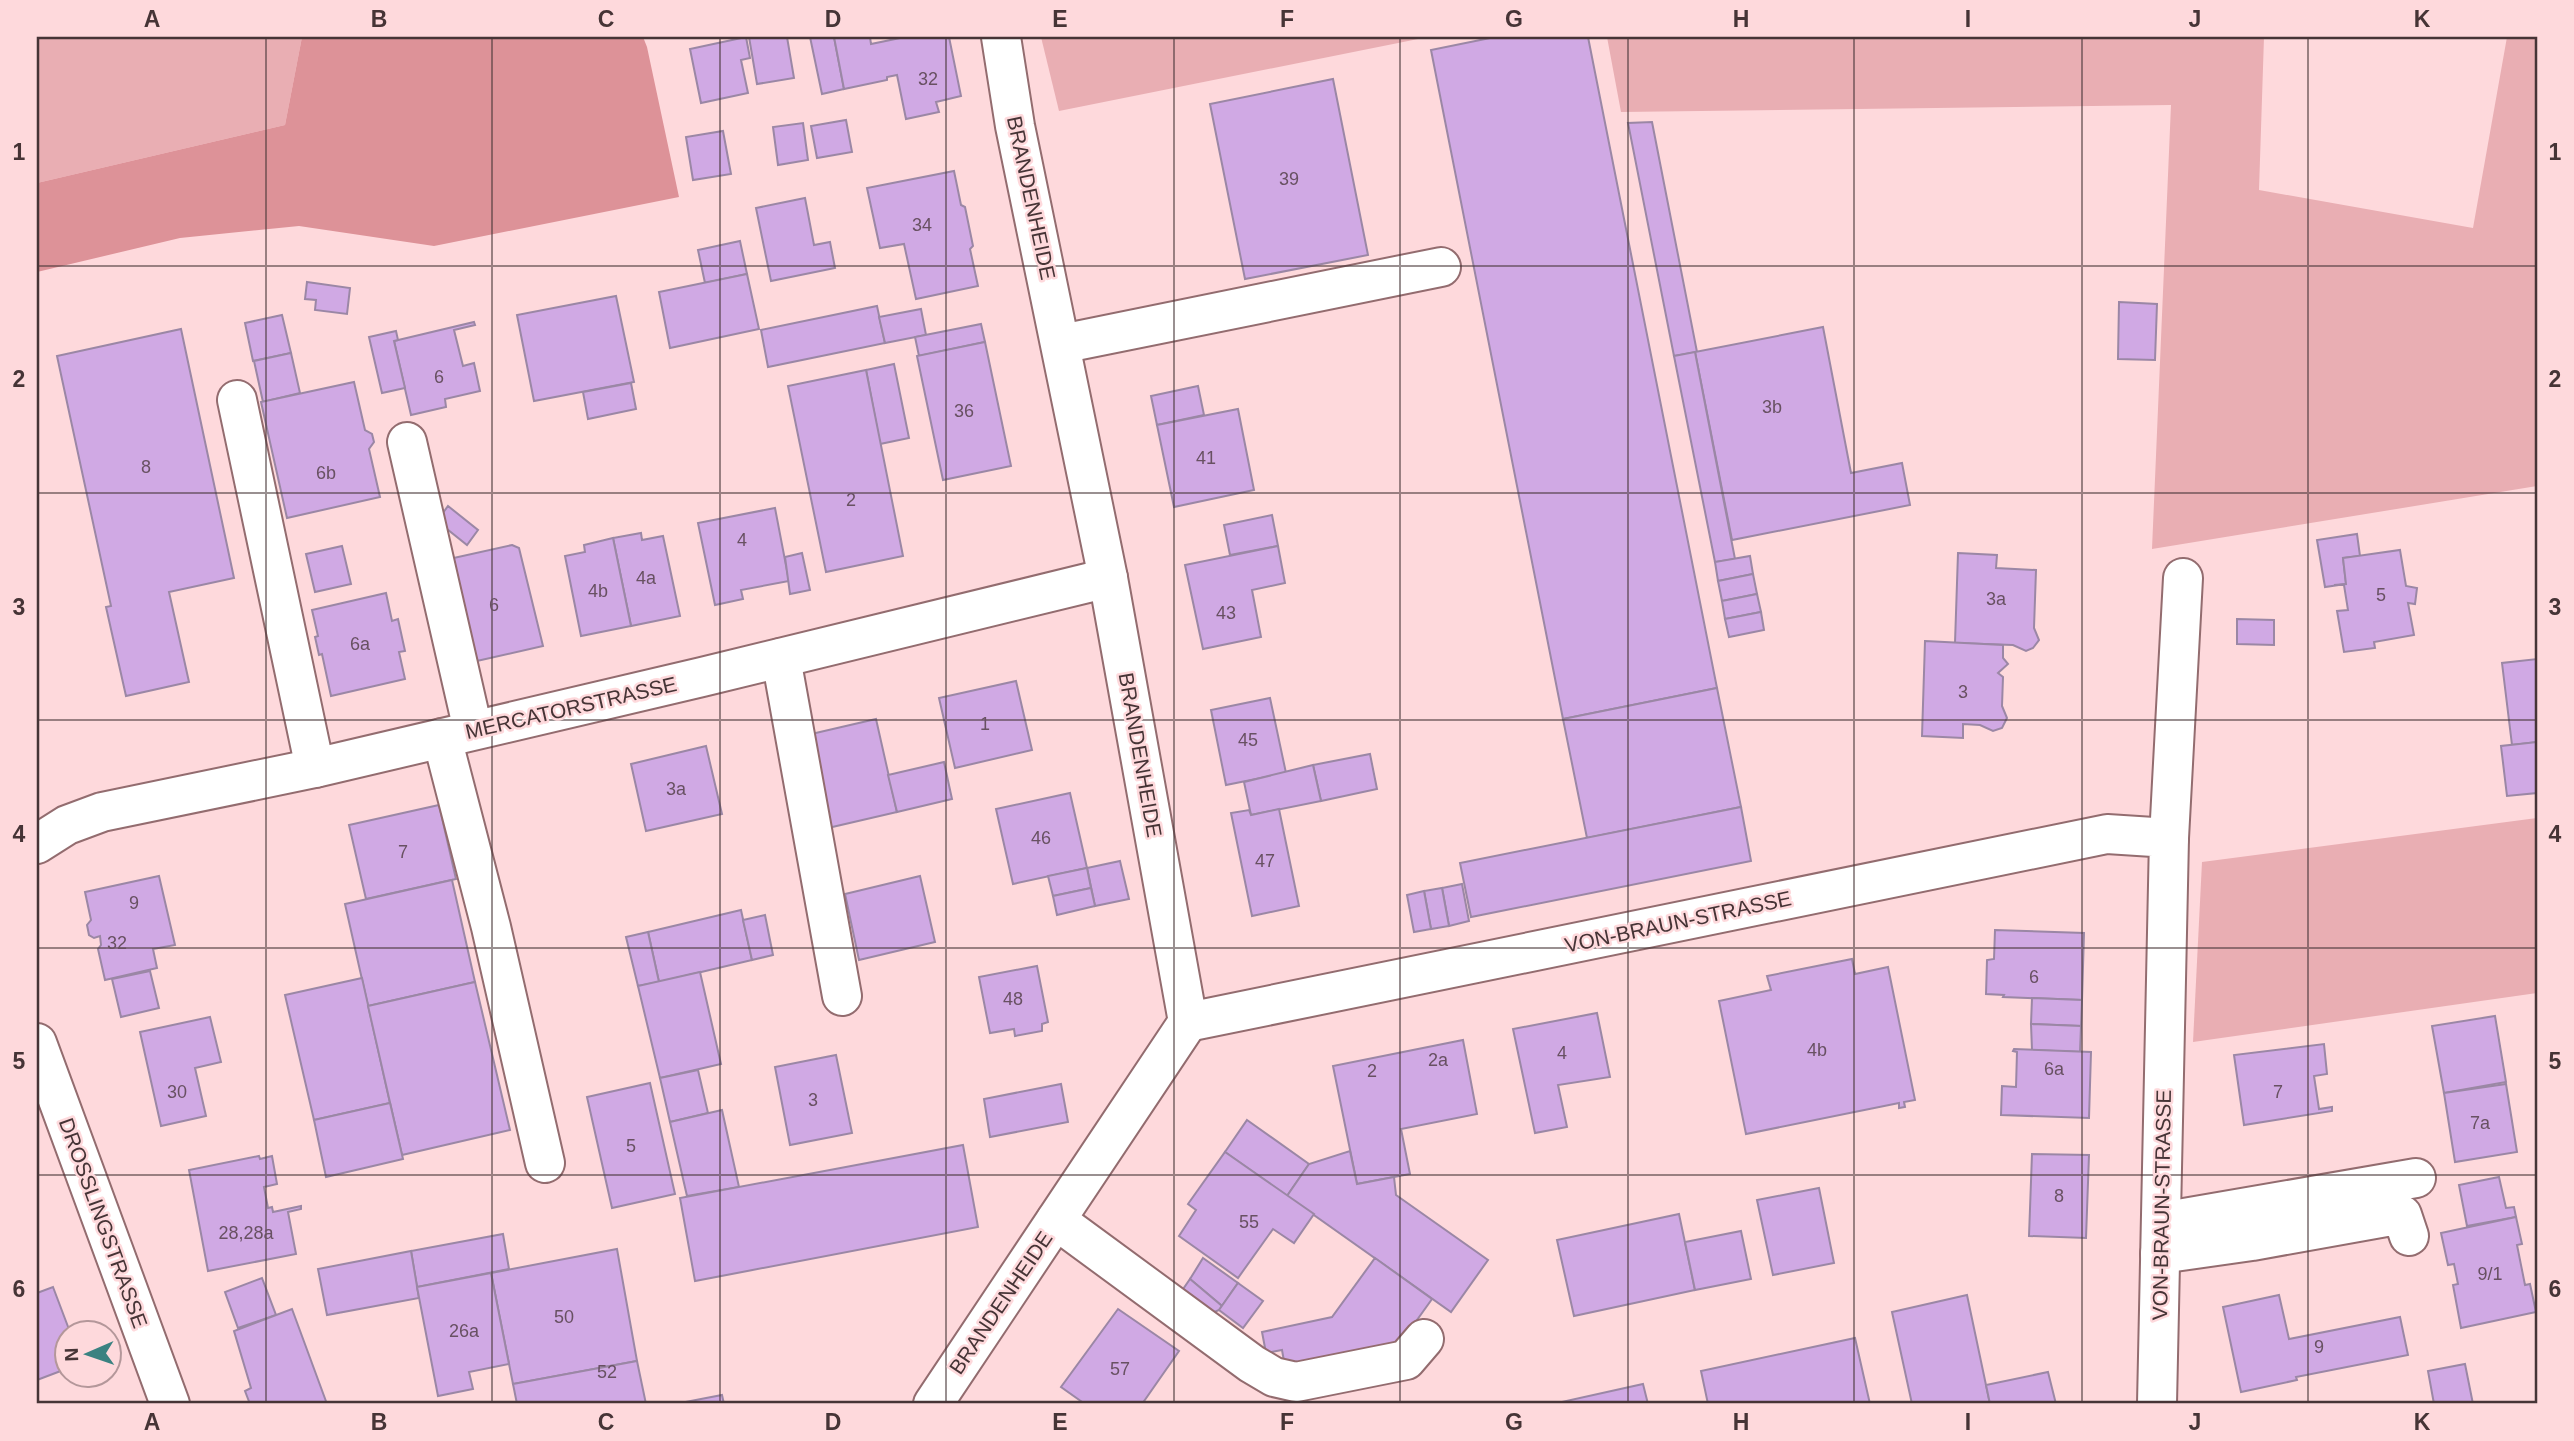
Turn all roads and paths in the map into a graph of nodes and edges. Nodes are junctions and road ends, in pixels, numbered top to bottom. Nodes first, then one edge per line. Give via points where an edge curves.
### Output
1 (1001, 37) edge
2 (1441, 267) dead end
3 (1061, 344) junction
4 (237, 400) dead end
5 (407, 442) dead end
6 (1108, 578) junction
7 (2183, 578) dead end
8 (781, 658) junction
9 (457, 734) junction
10 (315, 768) junction
11 (2169, 838) junction
12 (37, 844) edge
13 (842, 996) dead end
14 (1188, 1022) junction
15 (37, 1043) edge
16 (545, 1163) dead end
17 (2416, 1178) dead end
18 (1056, 1220) junction
19 (2409, 1236) dead end
20 (2161, 1238) junction
21 (1424, 1339) dead end
22 (170, 1404) edge
23 (933, 1404) edge
24 (2157, 1404) edge

1 - 3 street, BRANDENHEIDE
2 - 3 street
3 - 6 street, BRANDENHEIDE
4 - 10 street
5 - 9 street
6 - 8 street, MERCATORSTRASSE
6 - 14 street, BRANDENHEIDE
7 - 11 street, VON-BRAUN-STRASSE
8 - 9 street, MERCATORSTRASSE
8 - 13 street
9 - 10 street, MERCATORSTRASSE
9 - 16 street via 491,927
10 - 12 street, MERCATORSTRASSE via 102,812 67,825
11 - 14 street, VON-BRAUN-STRASSE via 2107,834
11 - 20 street, VON-BRAUN-STRASSE
14 - 18 street, BRANDENHEIDE
15 - 22 street, DROSSLINGSTRASSE
17 - 20 street
18 - 21 street via 1252,1364 1284,1381 1406,1360
18 - 23 street, BRANDENHEIDE
19 - 20 street via 2404,1218 2396,1215 2252,1241
20 - 24 street, VON-BRAUN-STRASSE

